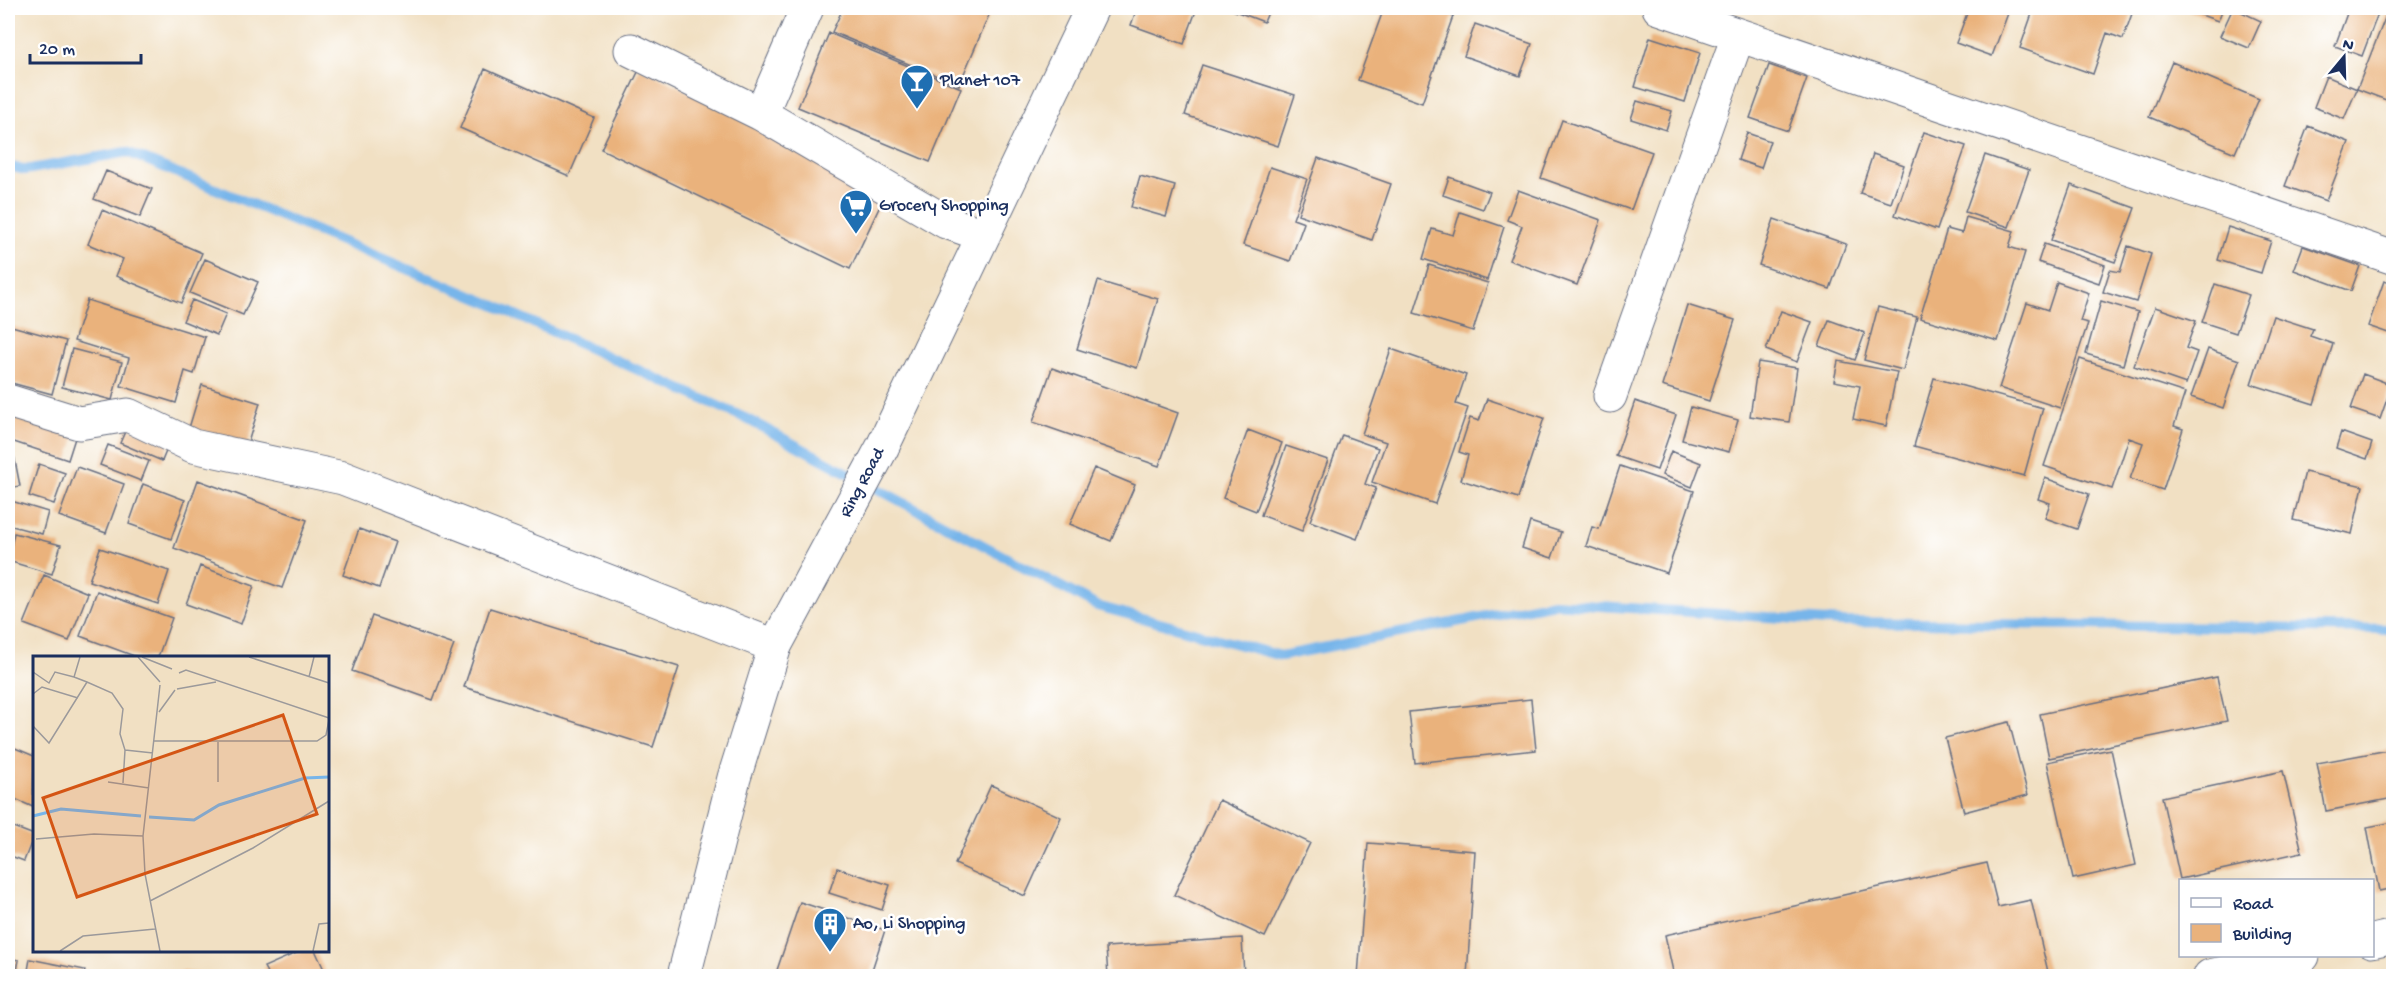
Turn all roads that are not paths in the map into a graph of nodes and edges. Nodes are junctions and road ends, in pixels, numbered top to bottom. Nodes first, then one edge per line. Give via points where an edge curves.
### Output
1 (807, 8) edge
2 (1092, 8) edge
3 (1659, 8) edge
4 (1738, 36) junction
5 (631, 50) dead end
6 (761, 114) junction
7 (983, 236) junction
8 (2394, 258) edge
9 (1610, 396) dead end
10 (8, 401) edge
11 (775, 646) junction
12 (2394, 936) edge
13 (2374, 940) edge
14 (2298, 957) edge
15 (684, 976) edge
16 (2210, 976) edge

1 - 6 main road
2 - 7 main road, Ring Road
3 - 4 main road
4 - 8 main road
4 - 9 main road
5 - 6 main road
6 - 7 main road via 946,222
7 - 11 main road, Ring Road via 882,448
10 - 11 main road via 80,423 128,415 193,446 343,478
11 - 15 main road, Ring Road via 734,778
12 - 13 main road
14 - 16 main road

